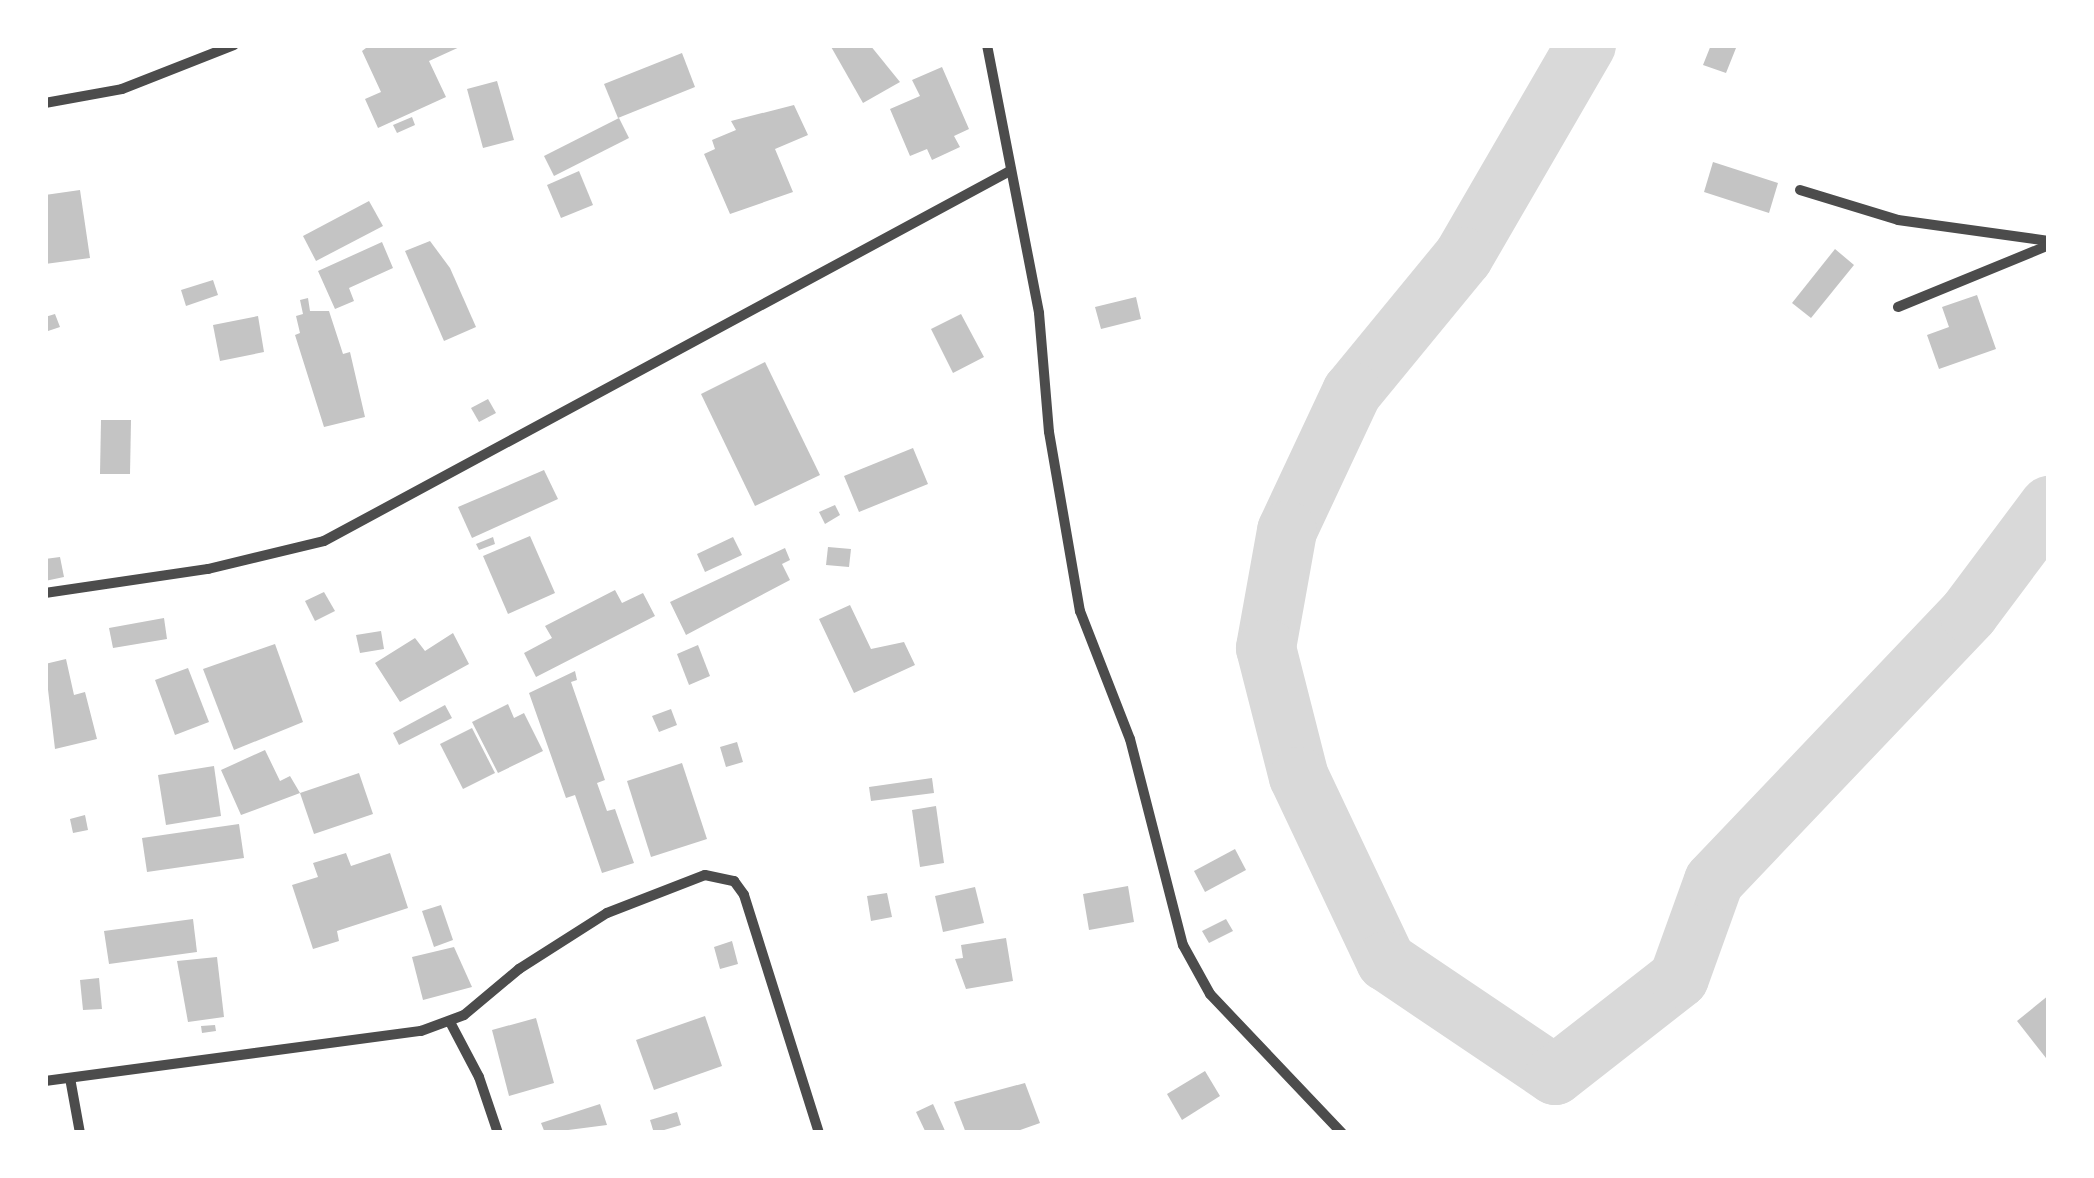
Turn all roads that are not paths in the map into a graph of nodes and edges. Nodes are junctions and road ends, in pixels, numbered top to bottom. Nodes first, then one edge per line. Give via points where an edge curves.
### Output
1 (234, 45) edge
2 (987, 45) edge
3 (45, 103) edge
4 (1010, 171) junction
5 (1800, 190) dead end
6 (2049, 243) edge
7 (1898, 308) dead end
8 (45, 593) edge
9 (450, 1022) junction
10 (70, 1078) junction
11 (45, 1081) edge
12 (80, 1133) edge
13 (498, 1133) edge
14 (819, 1133) edge
15 (1342, 1133) edge

1 - 3 street via 122,89
2 - 4 street
4 - 8 street via 324,541 208,569
4 - 15 street via 1039,313 1049,432 1080,610 1130,739 1183,945 1210,994
5 - 6 street via 1898,220
6 - 7 street
9 - 10 street
9 - 13 street via 480,1077
9 - 14 street via 607,913 680,880 723,877 744,895
10 - 11 street
10 - 12 street

